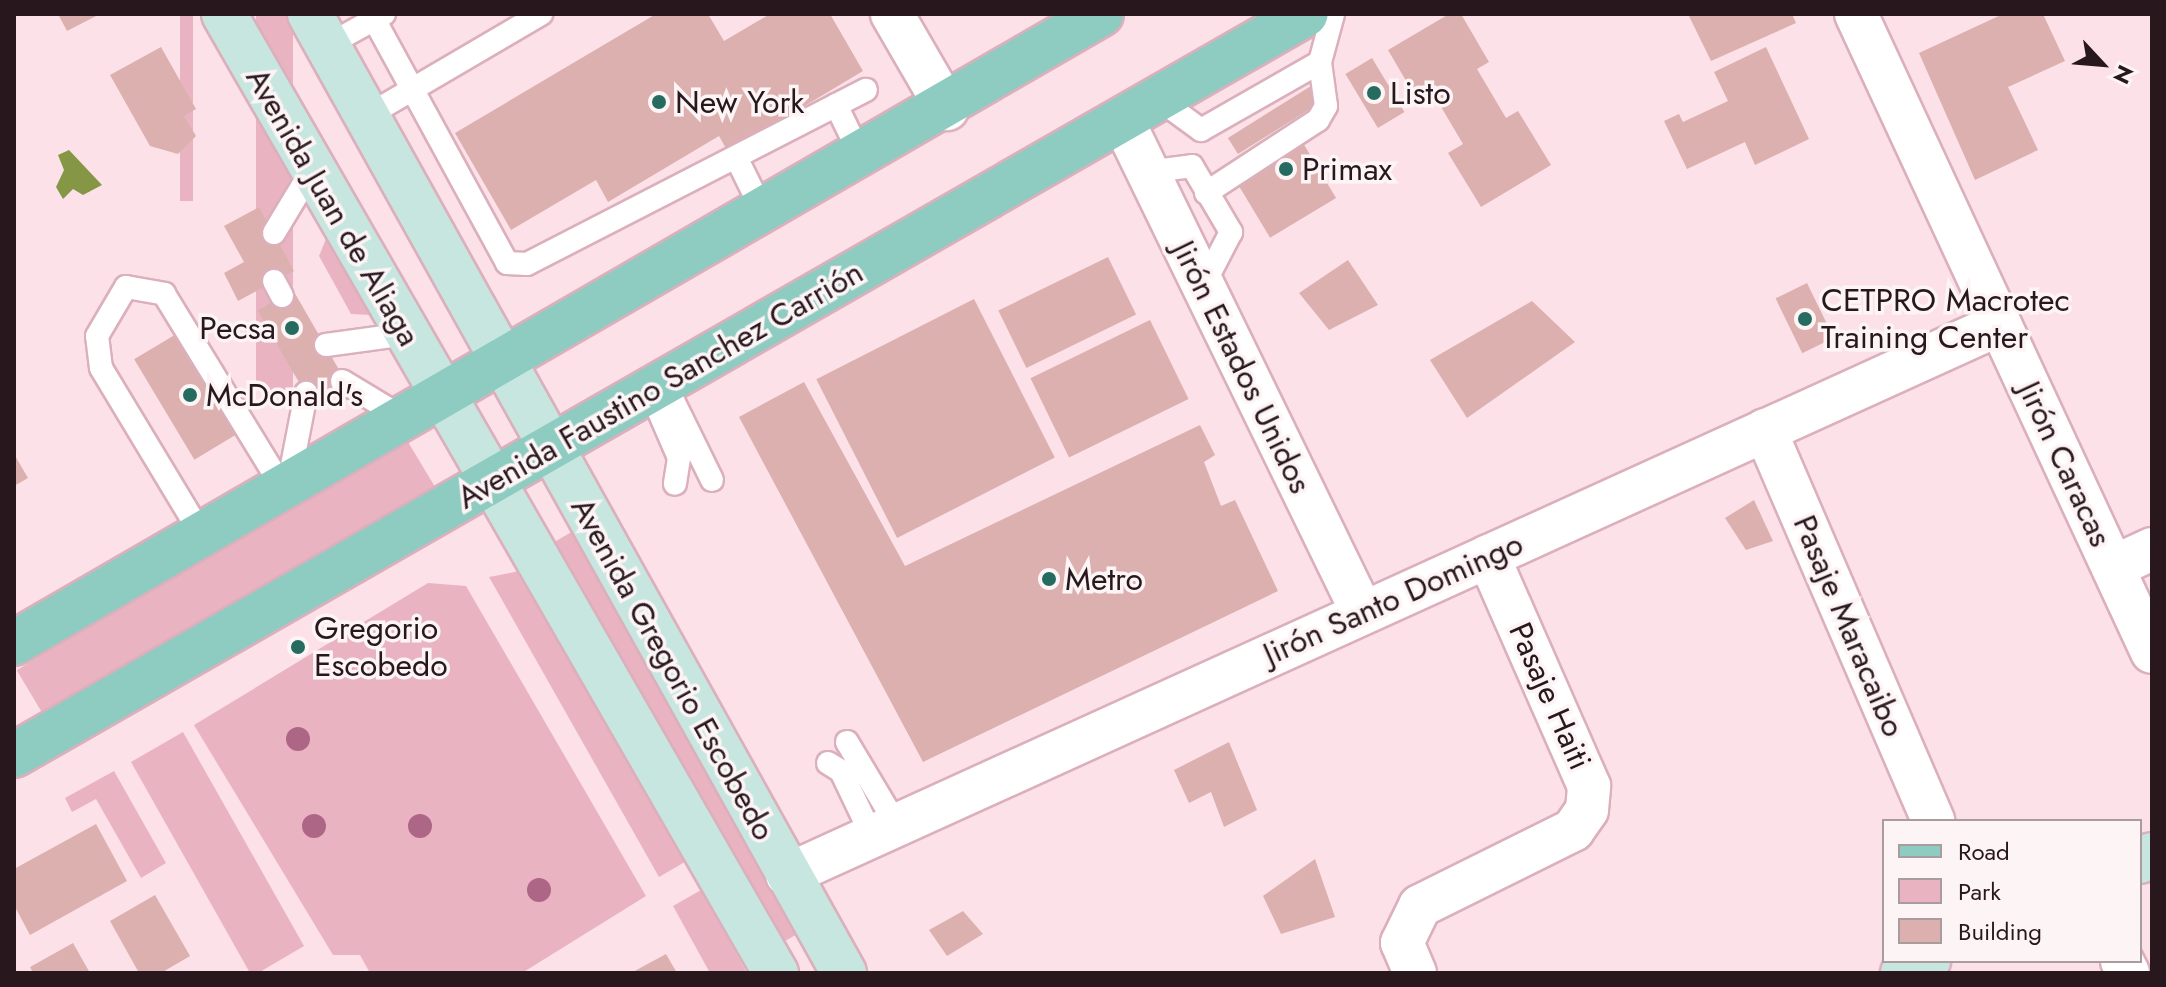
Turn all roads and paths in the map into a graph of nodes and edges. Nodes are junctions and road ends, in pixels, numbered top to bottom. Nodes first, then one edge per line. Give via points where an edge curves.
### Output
1 (224, 14) edge
2 (541, 14) edge
3 (892, 14) edge
4 (1101, 14) edge
5 (1306, 14) edge
6 (1333, 14) edge
7 (1858, 15) edge
8 (379, 17) edge
9 (319, 30) edge
10 (1320, 62) junction
11 (866, 90) dead end
12 (408, 92) junction
13 (1160, 100) junction
14 (836, 105) junction
15 (947, 109) junction
16 (367, 116) junction
17 (1123, 121) junction
18 (1201, 130) junction
19 (736, 157) junction
20 (862, 158) junction
21 (1192, 166) junction
22 (312, 170) junction
23 (1147, 172) junction
24 (1206, 193) junction
25 (764, 214) junction
26 (274, 233) dead end
27 (1203, 286) junction
28 (2000, 324) junction
29 (406, 334) junction
30 (326, 345) dead end
31 (504, 364) junction
32 (342, 381) dead end
33 (657, 386) junction
34 (306, 393) dead end
35 (443, 399) junction
36 (406, 420) junction
37 (1765, 430) junction
38 (551, 447) junction
39 (712, 480) dead end
40 (491, 482) junction
41 (675, 484) dead end
42 (286, 489) junction
43 (203, 537) junction
44 (2152, 549) edge
45 (1488, 556) junction
46 (2113, 567) junction
47 (1362, 612) junction
48 (14, 643) edge
49 (2152, 652) edge
50 (847, 742) dead end
51 (14, 755) edge
52 (828, 763) dead end
53 (1932, 819) edge
54 (884, 830) junction
55 (787, 875) junction
56 (1924, 963) edge
57 (776, 973) edge
58 (844, 973) edge
59 (1415, 973) edge
60 (1903, 973) edge

1 - 22 street, Avenida Juan de Aliaga
2 - 12 lane
3 - 15 street
4 - 15 main road
5 - 13 main road, Avenida Faustino Sanchez Carrión
6 - 10 lane
7 - 28 street, Jirón Caracas
8 - 9 lane
8 - 12 lane
9 - 16 street
10 - 18 lane
10 - 24 lane via 1326,106 1318,120
11 - 14 lane
12 - 16 lane
12 - 19 lane via 507,263 527,264
13 - 17 main road, Avenida Faustino Sanchez Carrión
13 - 18 lane
14 - 19 lane
14 - 20 lane
15 - 20 main road
16 - 31 street
17 - 23 street, Jirón Estados Unidos
17 - 33 main road, Avenida Faustino Sanchez Carrión
18 - 21 lane
19 - 25 lane
20 - 25 main road
21 - 23 lane
21 - 24 lane
22 - 26 lane
22 - 29 street, Avenida Juan de Aliaga
23 - 27 street, Jirón Estados Unidos
24 - 27 lane via 1232,237
25 - 31 main road
27 - 47 street, Jirón Estados Unidos
28 - 37 street, Jirón Santo Domingo
28 - 46 street, Jirón Caracas
29 - 30 lane
29 - 35 street, Avenida Juan de Aliaga
31 - 35 main road
31 - 38 street, Avenida Gregorio Escobedo
32 - 36 lane
33 - 38 main road, Avenida Faustino Sanchez Carrión
33 - 39 lane
33 - 41 lane via 679,458
34 - 42 lane
35 - 36 main road
35 - 40 street, Avenida Gregorio Escobedo
36 - 42 main road
37 - 45 street, Jirón Santo Domingo
37 - 53 street, Pasaje Maracaibo
38 - 40 main road, Avenida Faustino Sanchez Carrión
38 - 55 street, Avenida Gregorio Escobedo
40 - 51 main road, Avenida Faustino Sanchez Carrión
40 - 57 street, Avenida Gregorio Escobedo
42 - 43 main road
42 - 43 lane via 164,294 126,287 110,304 97,336 101,368
43 - 48 main road
44 - 46 street
45 - 47 street, Jirón Santo Domingo
45 - 59 street, Pasaje Haiti via 1589,786 1587,810 1573,830 1420,906 1402,943
46 - 49 street, Jirón Caracas
47 - 54 street, Jirón Santo Domingo
50 - 54 lane
52 - 54 lane via 841,771
54 - 55 street, Jirón Santo Domingo
55 - 58 street, Avenida Gregorio Escobedo
56 - 60 street

